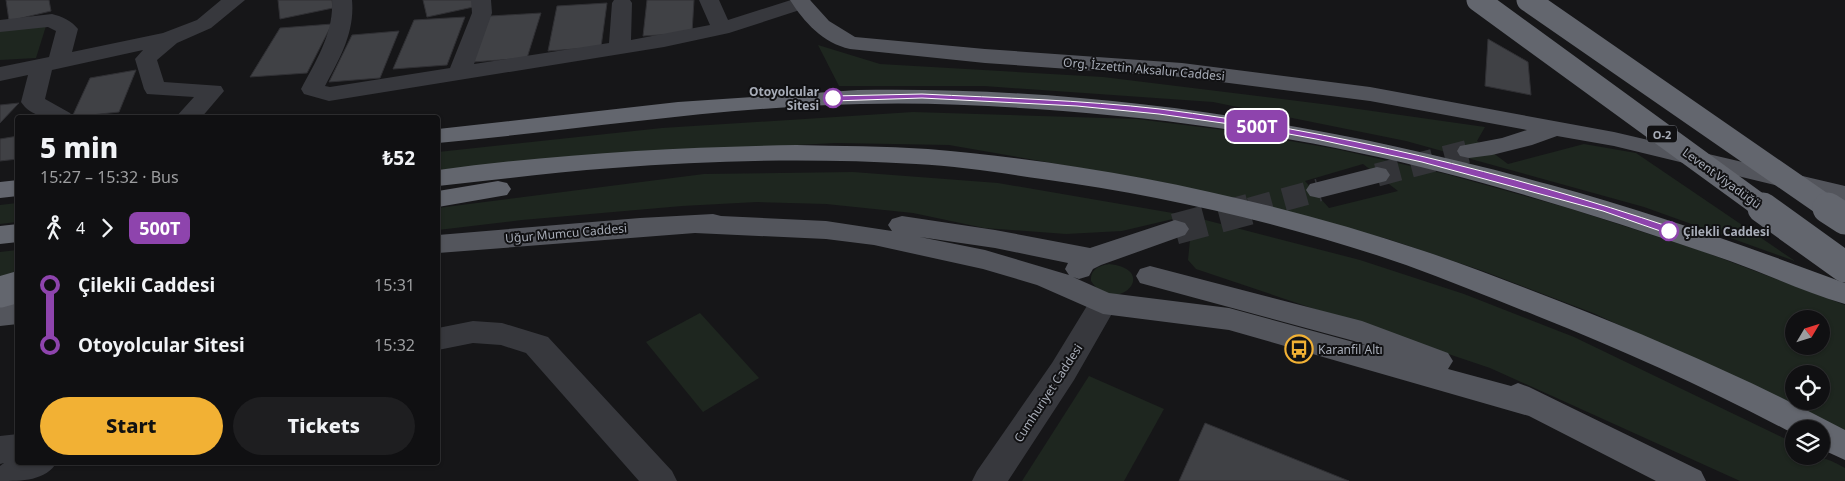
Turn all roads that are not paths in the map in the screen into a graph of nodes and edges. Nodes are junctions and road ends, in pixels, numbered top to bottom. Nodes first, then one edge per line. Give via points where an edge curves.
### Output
1 (235, 0) edge
2 (342, 0) edge
3 (481, 0) edge
4 (709, 0) edge
5 (1478, 0) edge
6 (1528, 0) edge
7 (798, 1) edge
8 (622, 3) dead end
9 (204, 24) junction
10 (0, 26) edge
11 (722, 29) junction
12 (169, 38) junction
13 (620, 47) junction
14 (54, 61) junction
15 (0, 74) edge
16 (459, 74) junction
17 (57, 115) edge
18 (190, 115) edge
19 (1503, 117) junction
20 (1555, 128) junction
21 (440, 136) edge
22 (822, 153) junction
23 (1376, 175) tunnel mouth
24 (440, 178) edge
25 (15, 188) edge
26 (0, 190) edge
27 (1318, 190) tunnel mouth
28 (1841, 194) edge
29 (440, 199) edge
30 (1845, 219) edge
31 (695, 224) junction
32 (15, 233) edge
33 (0, 235) edge
34 (440, 244) edge
35 (1096, 256) junction
36 (1845, 267) edge
37 (1147, 271) junction
38 (15, 288) edge
39 (0, 290) edge
40 (1845, 294) edge
41 (1105, 300) junction
42 (15, 313) edge
43 (0, 315) edge
44 (440, 339) edge
45 (1534, 404) junction
46 (1795, 420) edge
47 (1830, 438) edge
48 (1845, 446) edge
49 (15, 448) edge
50 (0, 450) edge
51 (34, 465) edge
52 (2, 481) edge
53 (660, 481) edge
54 (989, 481) edge
55 (1689, 481) edge

1 - 9 street
2 - 16 street via 345,13 332,52 312,89 329,94
3 - 16 street via 482,13
4 - 11 street
5 - 36 highway, Levent Viyadüğü / O-2, bridge
6 - 30 highway, O-2, bridge
7 - 11 street
7 - 19 main road, Org. İzzettin Aksalur Caddesi via 817,24 850,44 1182,70 1370,94
8 - 13 street
9 - 12 street
9 - 14 street
10 - 14 street via 52,20 67,29
11 - 13 street
12 - 14 street
12 - 18 street via 146,59 155,89 213,90
13 - 16 street
14 - 15 street
14 - 17 street via 33,102
19 - 20 main road, Org. İzzettin Aksalur Caddesi
19 - 20 main road via 1486,138 1469,151 1506,145
20 - 28 main road, Org. İzzettin Aksalur Caddesi via 1614,139
21 - 40 highway via 629,113 862,97 922,96 1126,108 1316,136 1508,181 1606,209
22 - 24 highway via 639,159
22 - 29 highway via 792,159 572,179
22 - 46 highway via 919,156 1056,172 1152,188 1290,221 1415,258 1585,323
23 - 27 main road
25 - 26 highway
31 - 34 main road, Uğur Mumcu Caddesi
31 - 35 main road via 807,216 867,220
31 - 41 main road via 826,230 874,236 985,260 1047,278
32 - 33 highway
35 - 37 main road via 1124,256
35 - 37 main road via 1168,231 1150,246
35 - 41 main road via 1083,262 1077,277 1080,286
37 - 41 main road via 1150,290 1145,297 1136,302
37 - 45 main road via 1362,332 1493,383
38 - 39 highway, bridge
41 - 45 main road via 1229,319
41 - 54 street, Cumhuriyet Caddesi via 1076,352
42 - 43 main road
44 - 53 street via 473,332 502,334 537,345
45 - 55 main road
47 - 48 highway
49 - 50 street
51 - 52 street

